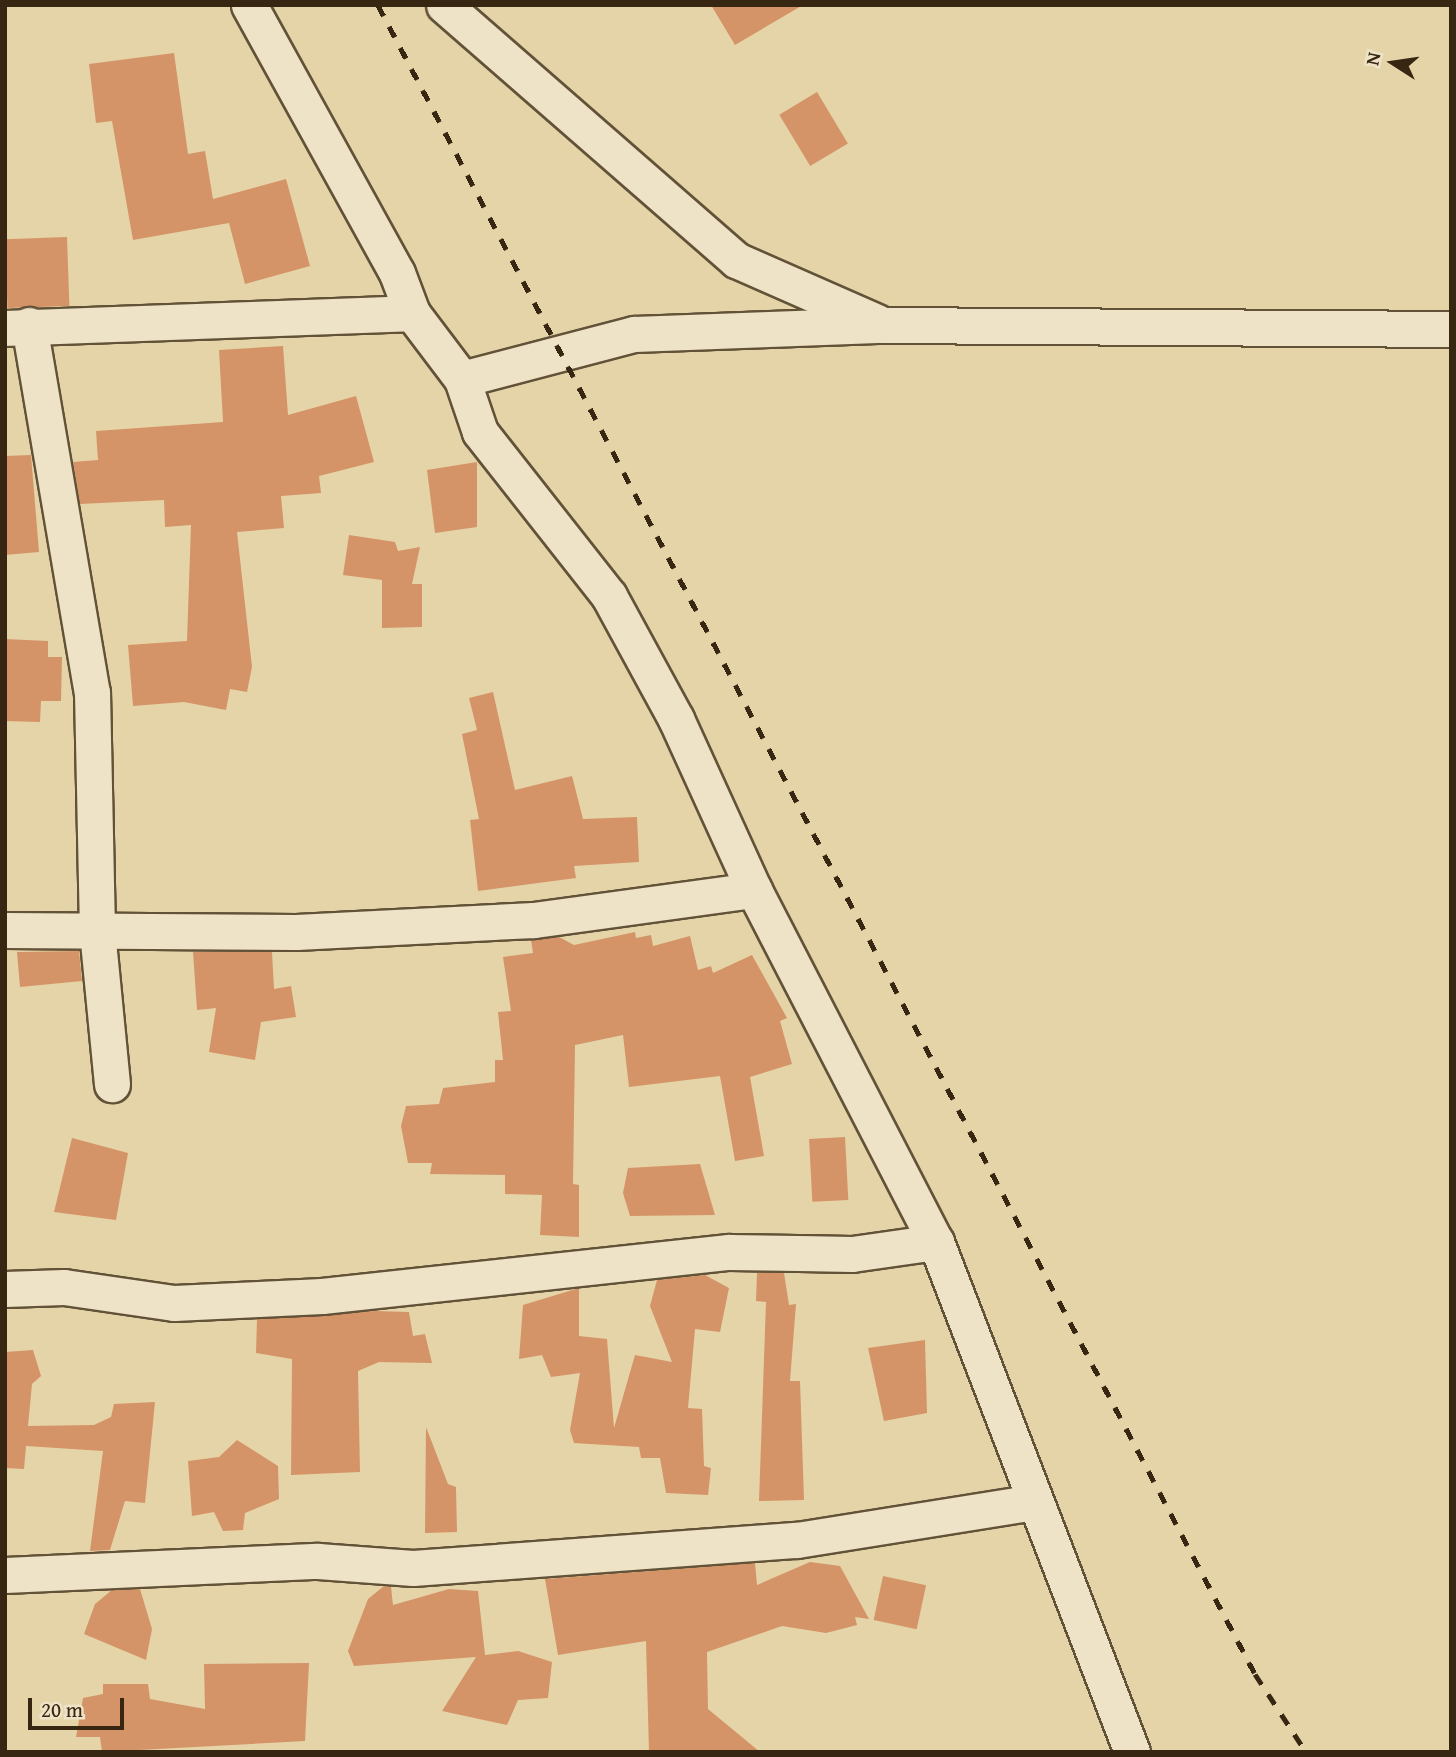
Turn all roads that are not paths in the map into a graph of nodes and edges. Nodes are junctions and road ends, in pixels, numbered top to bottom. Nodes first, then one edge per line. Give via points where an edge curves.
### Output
1 (249, 5) edge
2 (444, 5) edge
3 (412, 313) junction
4 (884, 325) junction
5 (17, 327) edge
6 (1451, 329) edge
7 (462, 379) junction
8 (754, 890) junction
9 (5, 930) edge
10 (97, 930) junction
11 (112, 1084) dead end
12 (936, 1242) junction
13 (5, 1289) edge
14 (1033, 1503) junction
15 (5, 1575) edge
16 (1132, 1752) edge

1 - 3 street via 397,273
2 - 4 street via 736,260
3 - 5 street
3 - 7 street
4 - 6 street
4 - 7 street via 634,334
5 - 10 street via 92,692
7 - 8 street via 480,432 609,596 676,719
8 - 10 street via 534,920 296,932
8 - 12 street
9 - 10 street
10 - 11 street
12 - 13 street via 852,1254 729,1252 295,1297 174,1303 64,1287
12 - 14 street
14 - 15 street via 797,1540 413,1568 318,1561
14 - 16 street

